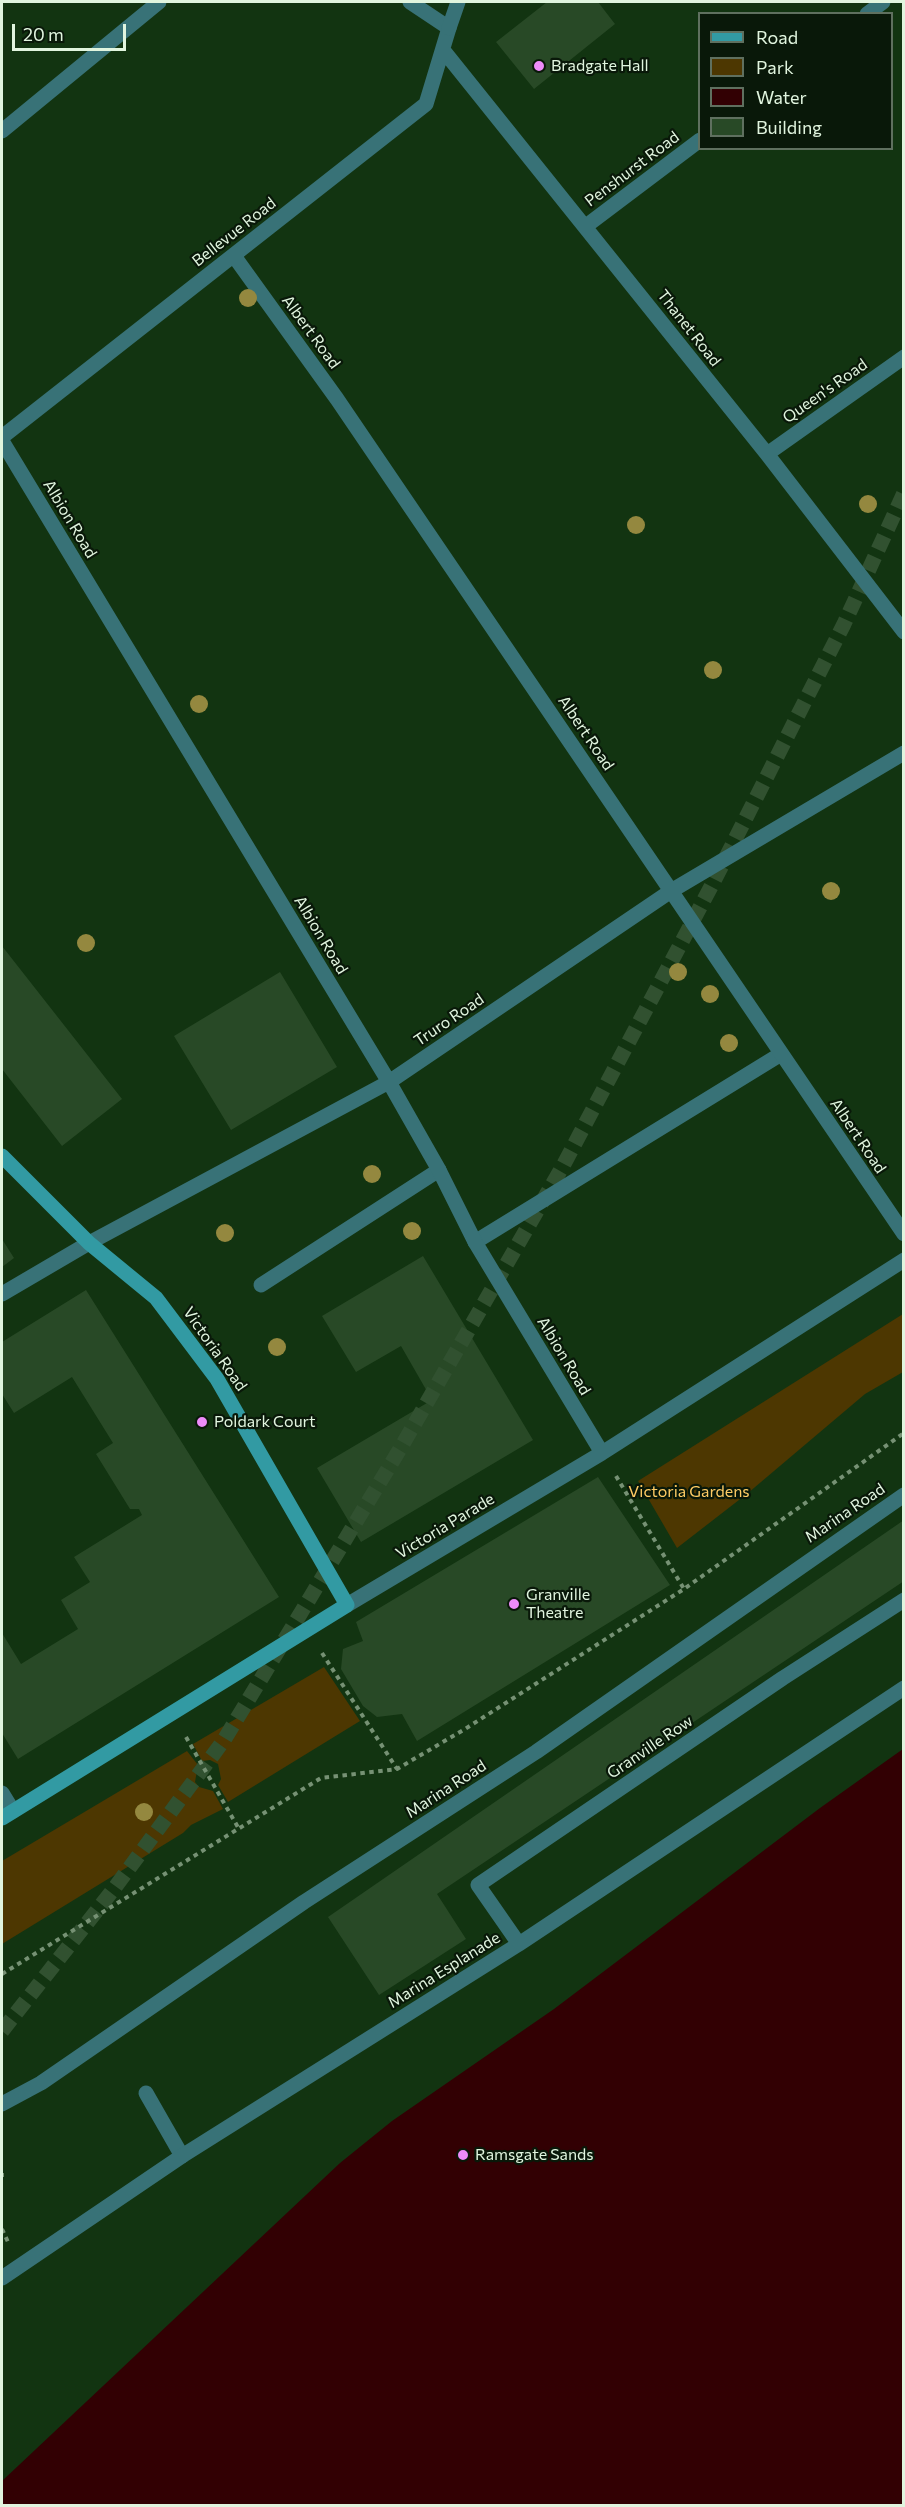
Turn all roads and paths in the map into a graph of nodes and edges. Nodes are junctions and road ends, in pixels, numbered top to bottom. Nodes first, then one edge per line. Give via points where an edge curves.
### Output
1 (159, 2) edge
2 (410, 2) edge
3 (458, 2) edge
4 (883, 2) edge
5 (870, 12) edge
6 (449, 28) junction
7 (442, 50) junction
8 (2, 131) edge
9 (698, 141) edge
10 (586, 226) junction
11 (234, 256) junction
12 (903, 357) edge
13 (2, 439) edge
14 (766, 454) junction
15 (903, 632) edge
16 (903, 753) edge
17 (671, 891) junction
18 (782, 1054) junction
19 (389, 1082) junction
20 (2, 1156) edge
21 (439, 1170) junction
22 (903, 1234) edge
23 (89, 1242) junction
24 (475, 1242) junction
25 (903, 1260) edge
26 (261, 1286) dead end
27 (2, 1294) edge
28 (903, 1433) edge
29 (602, 1453) junction
30 (903, 1495) edge
31 (684, 1589) junction
32 (903, 1600) edge
33 (347, 1605) junction
34 (306, 1629) junction
35 (903, 1688) edge
36 (172, 1713) junction
37 (397, 1769) junction
38 (2, 1793) edge
39 (7, 1814) edge
40 (239, 1828) junction
41 (519, 1944) junction
42 (2, 1974) edge
43 (146, 2093) dead end
44 (2, 2104) edge
45 (182, 2156) junction
46 (2, 2278) edge

1 - 8 street
2 - 6 street
3 - 6 street, Bellevue Road
4 - 5 street
6 - 7 street, Bellevue Road
7 - 10 street, Thanet Road
7 - 11 street, Bellevue Road via 426,104
9 - 10 street, Penshurst Road
10 - 14 street, Thanet Road
11 - 13 street, Bellevue Road
11 - 17 street, Albert Road via 337,399
12 - 14 street, Queen's Road
13 - 19 street, Albion Road
14 - 15 street, Thanet Road
16 - 17 street, Truro Road
17 - 18 street, Albert Road
17 - 19 street, Truro Road
18 - 22 street, Albert Road
18 - 24 street
19 - 21 street, Albion Road
19 - 23 street, Truro Road
20 - 23 main road, Victoria Road
21 - 24 street, Albion Road
21 - 26 street
23 - 27 street, Truro Road
23 - 33 main road, Victoria Road via 156,1298 217,1379
24 - 29 street, Albion Road
25 - 29 street, Victoria Parade
28 - 31 path
29 - 31 path
29 - 33 street, Victoria Parade
30 - 44 street, Marina Road via 536,1752 304,1902 41,2083
31 - 37 path via 465,1730
32 - 41 street, Granville Row via 478,1885
33 - 34 main road, Victoria Parade
34 - 36 main road, Victoria Parade
34 - 37 path
35 - 41 street, Marina Esplanade
36 - 39 main road, Victoria Parade
36 - 40 path
37 - 40 path via 321,1778
38 - 39 street
40 - 42 path
41 - 45 street, Marina Esplanade
43 - 45 street
45 - 46 street, Marina Esplanade

